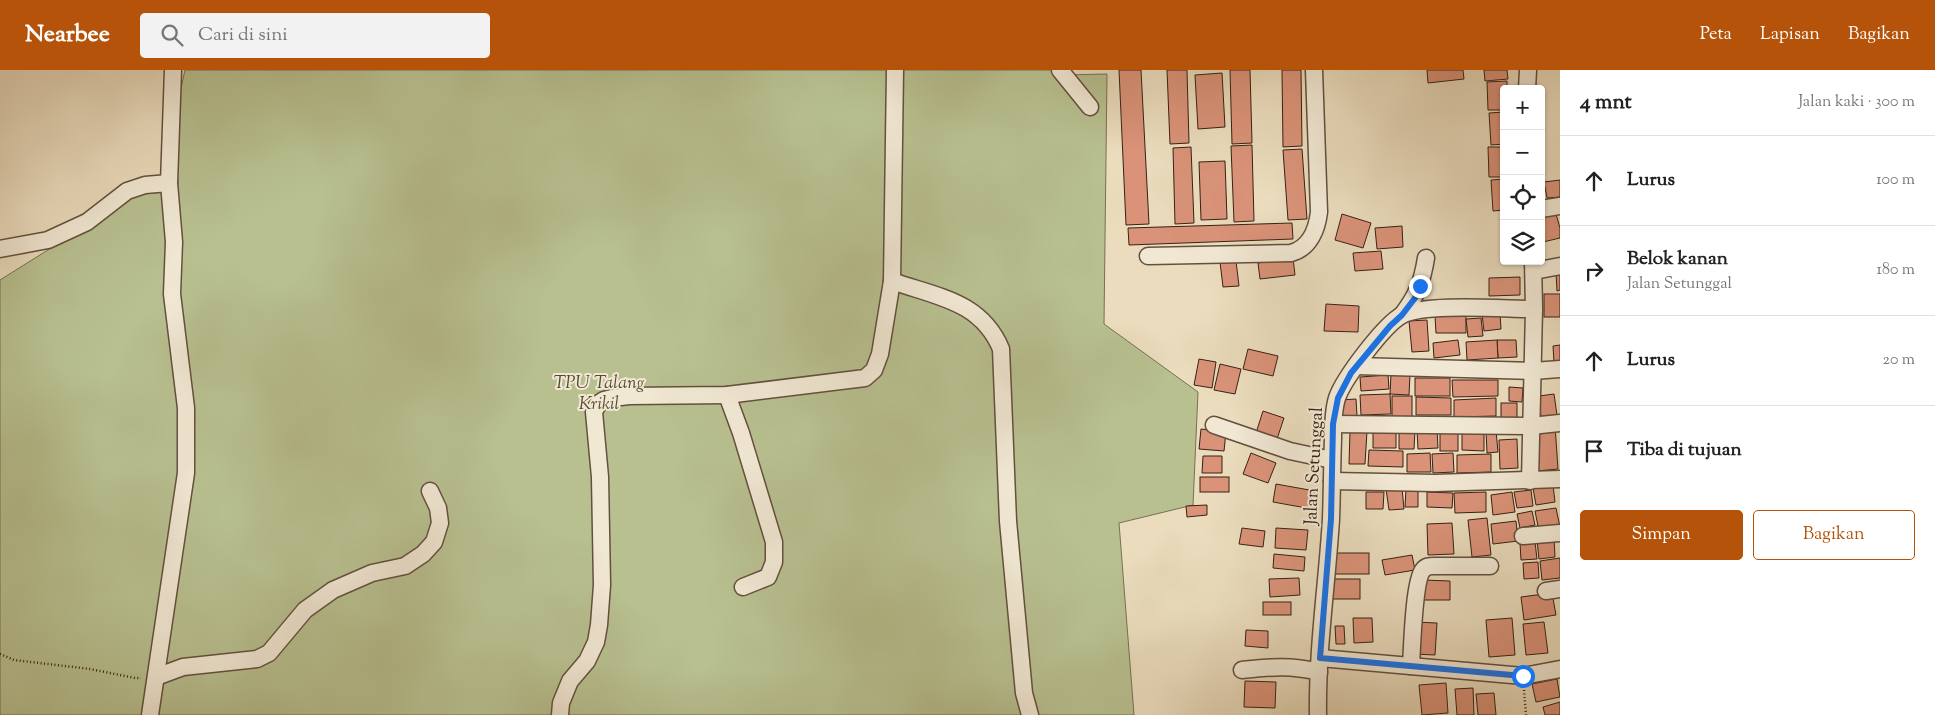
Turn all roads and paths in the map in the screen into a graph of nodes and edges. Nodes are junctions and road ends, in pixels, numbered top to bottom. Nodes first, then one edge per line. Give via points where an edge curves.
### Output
1 (173, 70) edge
2 (895, 70) edge
3 (1060, 70) edge
4 (1314, 70) edge
5 (1528, 70) edge
6 (1528, 85) edge
7 (1090, 107) dead end
8 (169, 183) junction
9 (1560, 206) edge
10 (1545, 208) edge
11 (0, 249) edge
12 (1148, 256) dead end
13 (1426, 258) dead end
14 (1533, 266) edge
15 (1560, 266) edge
16 (892, 281) junction
17 (1534, 309) junction
18 (1402, 315) junction
19 (1356, 366) junction
20 (1560, 369) edge
21 (1533, 371) junction
22 (727, 395) junction
23 (1560, 423) edge
24 (1333, 424) junction
25 (1214, 426) dead end
26 (1531, 426) junction
27 (1332, 460) junction
28 (1560, 479) edge
29 (1332, 481) junction
30 (1530, 481) junction
31 (430, 491) dead end
32 (1560, 533) edge
33 (1522, 536) dead end
34 (1490, 566) dead end
35 (743, 587) dead end
36 (0, 654) edge
37 (1319, 665) junction
38 (1411, 666) junction
39 (1560, 669) edge
40 (1242, 670) dead end
41 (1523, 676) junction
42 (156, 677) junction
43 (150, 715) edge
44 (560, 715) edge
45 (1030, 715) edge
46 (1318, 715) edge
47 (1526, 715) edge

1 - 8 street
2 - 16 street
3 - 7 street
4 - 12 street via 1320,204 1309,242 1292,253
5 - 6 street
8 - 11 street via 145,185 126,192 87,222 48,240
8 - 42 street via 174,242 172,294 186,408 186,473
9 - 10 street
13 - 18 street, Jalan Setunggal via 1415,298
14 - 15 street
14 - 17 street
16 - 22 street via 880,354 874,370 865,378
16 - 45 street via 976,313 995,335 1001,348 1008,521 1024,693
17 - 18 street via 1431,309
17 - 21 street
18 - 19 street, Jalan Setunggal
19 - 21 street
19 - 24 street, Jalan Setunggal via 1338,398
20 - 21 street
21 - 26 street
22 - 35 street via 774,542 774,562 768,577
22 - 44 street via 629,396 598,404 594,412 600,477 602,585 599,625 596,642 587,661 570,681
23 - 26 street
24 - 26 street
24 - 27 street, Jalan Setunggal
25 - 27 street via 1284,449
26 - 30 street
27 - 29 street, Jalan Setunggal
28 - 30 street
29 - 30 street
29 - 37 street, Jalan Setunggal
31 - 42 street via 438,508 440,523 434,542 423,554 405,566 372,573 332,590 305,610 269,653 257,659 183,667
32 - 33 street
34 - 38 street via 1434,566 1422,571 1415,607
36 - 42 path via 14,660 134,678
37 - 38 street
37 - 40 street
37 - 46 street, Jalan Setunggal
38 - 41 street
39 - 41 street
41 - 47 path
42 - 43 street

